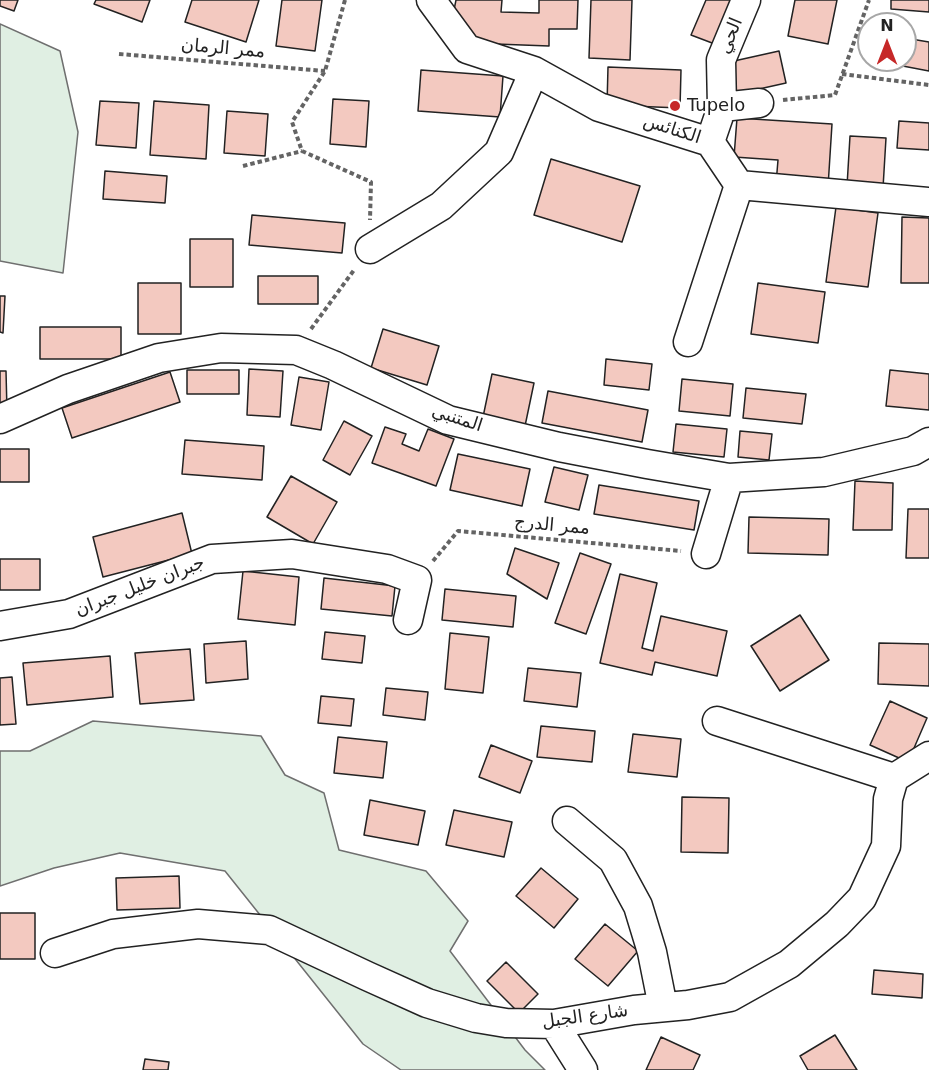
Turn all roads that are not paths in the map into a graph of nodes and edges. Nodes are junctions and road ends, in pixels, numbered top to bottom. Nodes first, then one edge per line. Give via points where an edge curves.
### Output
1 (430, 0) edge
2 (746, 0) edge
3 (534, 71) junction
4 (759, 103) road end
5 (722, 107) junction
6 (710, 142) junction
7 (739, 185) junction
8 (929, 202) edge
9 (370, 249) road end
10 (688, 342) dead end
11 (0, 419) edge
12 (929, 442) edge
13 (729, 478) junction
14 (706, 554) road end
15 (408, 620) dead end
16 (0, 626) edge
17 (717, 721) dead end
18 (929, 756) edge
19 (894, 777) junction
20 (567, 821) dead end
21 (55, 953) dead end
22 (663, 1007) junction
23 (554, 1024) junction
24 (583, 1070) edge

1 - 3 street, الكنائس via 467,49
2 - 5 street, الحي via 721,60
3 - 6 street, الكنائس via 599,107
3 - 9 street via 499,152 441,206
4 - 5 street
5 - 6 street, الحي
6 - 7 street, الكنائس
7 - 8 street
7 - 10 street
11 - 13 street, المتنبي via 68,389 159,358 221,348 296,350 448,420 560,447
12 - 13 street, المتنبي via 913,451 824,472
13 - 14 street
15 - 16 street, جبران خليل جبران via 417,580 387,568 292,554 212,559 69,614
17 - 19 street
18 - 19 street
19 - 22 street, شارع الجبل via 888,799 886,846 862,898 837,924 789,964 730,997
20 - 22 street via 613,860 638,906
21 - 23 street, شارع الجبل via 112,934 198,924 269,930 427,1003 506,1023
22 - 23 street, شارع الجبل
23 - 24 street

